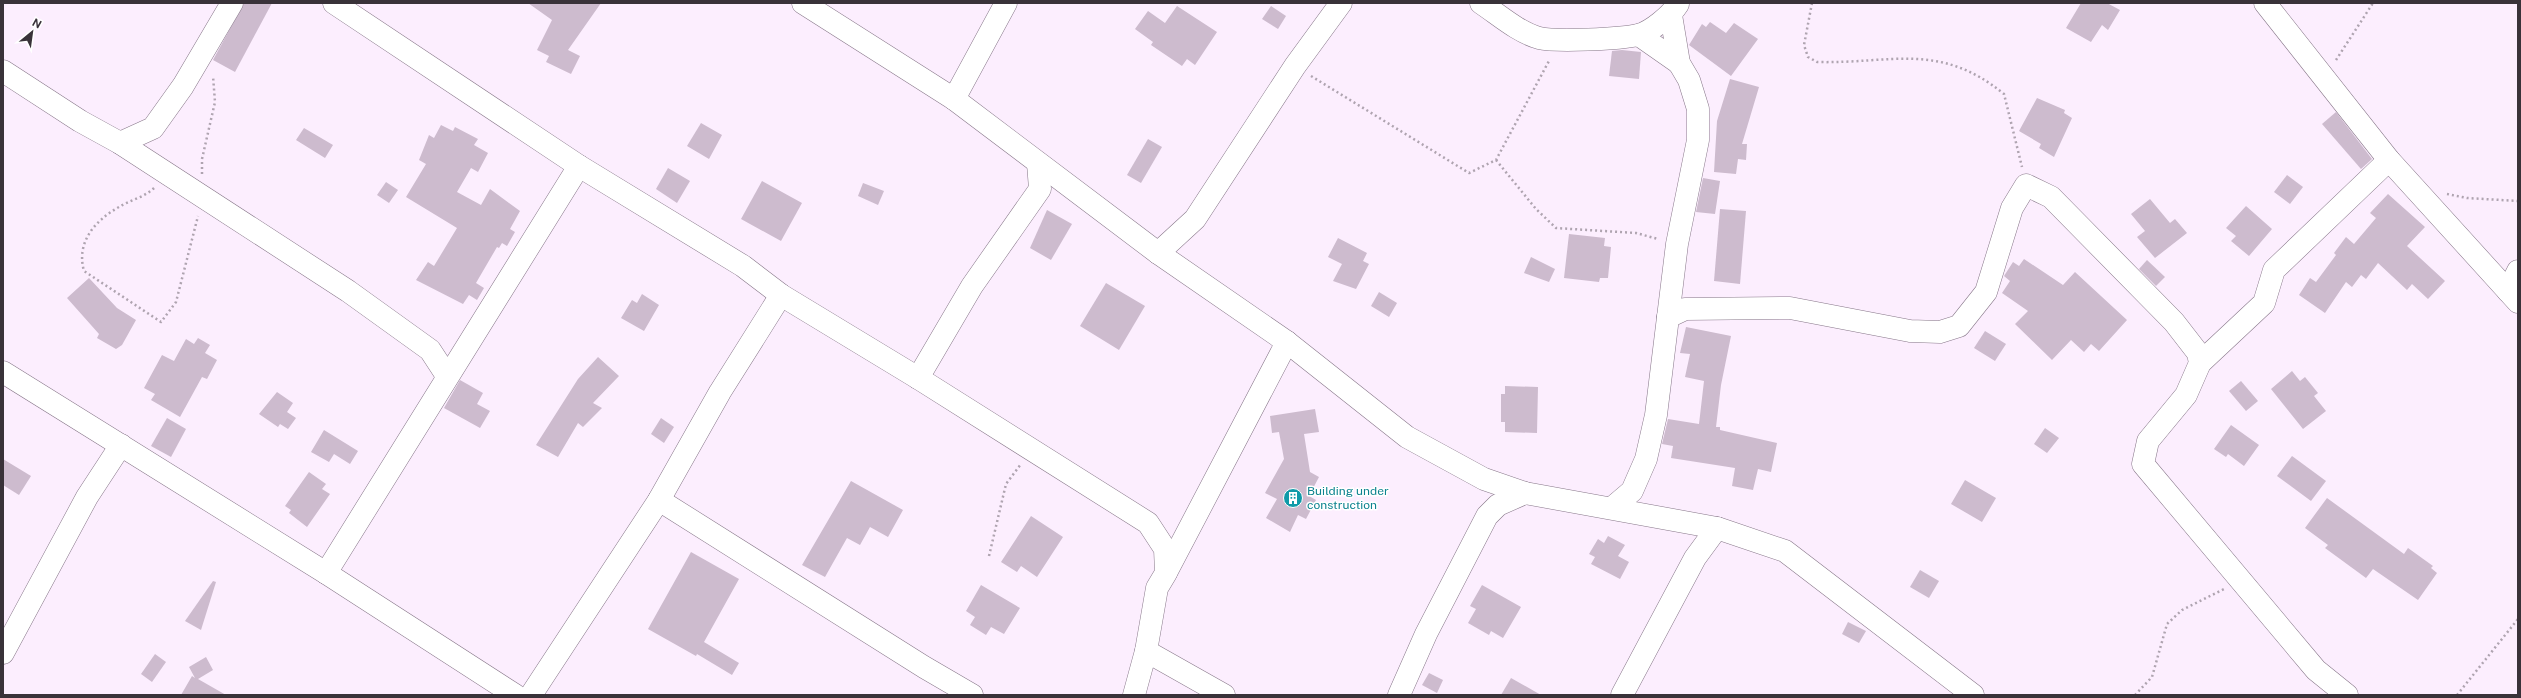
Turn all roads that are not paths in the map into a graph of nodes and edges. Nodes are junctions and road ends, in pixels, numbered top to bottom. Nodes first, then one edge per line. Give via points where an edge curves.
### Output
1 (232, 3) edge
2 (334, 3) edge
3 (803, 3) edge
4 (1006, 3) edge
5 (1341, 3) edge
6 (1481, 3) edge
7 (2265, 3) edge
8 (1675, 9) edge
9 (1639, 35) junction
10 (1679, 63) junction
11 (3, 71) edge
12 (954, 99) junction
13 (153, 128) junction
14 (120, 143) junction
15 (2388, 160) junction
16 (1038, 163) junction
17 (579, 166) junction
18 (161, 170) junction
19 (1158, 253) junction
20 (2518, 271) edge
21 (781, 295) junction
22 (2513, 297) edge
23 (1668, 317) junction
24 (1288, 342) junction
25 (430, 350) junction
26 (464, 351) junction
27 (2200, 363) junction
28 (3, 372) edge
29 (447, 376) junction
30 (918, 378) junction
31 (121, 446) junction
32 (1484, 479) junction
33 (1524, 493) junction
34 (659, 500) junction
35 (1612, 508) junction
36 (1487, 516) junction
37 (1717, 528) junction
38 (326, 573) junction
39 (1166, 573) junction
40 (1146, 650) junction
41 (3, 652) edge
42 (515, 695) edge
43 (531, 695) edge
44 (972, 695) edge
45 (1134, 695) edge
46 (1224, 695) edge
47 (1399, 695) edge
48 (1622, 695) edge
49 (1973, 695) edge
50 (2347, 695) edge

1 - 13 street via 183,86
2 - 17 street
3 - 12 street
4 - 12 street
5 - 19 street via 1295,66 1195,219
6 - 9 street via 1518,28 1539,38 1564,40
7 - 15 street
8 - 9 street
8 - 10 street
9 - 10 street
10 - 23 street via 1689,80 1698,109 1698,140 1677,244
11 - 14 street via 80,121
12 - 16 street
13 - 14 street
13 - 18 street
14 - 18 street
15 - 22 street
15 - 27 street via 2274,270 2264,303
16 - 19 street
16 - 30 street via 1040,189 972,286
17 - 21 street via 743,266
17 - 26 street
18 - 25 street via 348,291
19 - 24 street
20 - 22 street
21 - 30 street
21 - 34 street via 720,392
23 - 27 street via 1685,309 1790,308 1910,331 1940,332 1958,326 1986,292 2012,208 2026,185 2052,197 2069,213 2174,322 2198,353
23 - 35 street via 1656,415 1646,459 1632,491
24 - 32 street via 1407,437
24 - 39 street
25 - 26 street
25 - 29 street
26 - 29 street
27 - 50 street via 2186,395 2148,441 2143,464 2316,670
28 - 31 street
29 - 38 street
30 - 39 street via 1148,523 1165,549
31 - 38 street
31 - 41 street via 87,497
32 - 33 street
32 - 36 street
33 - 35 street
33 - 36 street via 1498,505
34 - 43 street
34 - 44 street
35 - 37 street
36 - 47 street via 1426,634
37 - 48 street via 1695,558
37 - 49 street via 1785,552
38 - 42 street
39 - 40 street via 1157,588
40 - 45 street
40 - 46 street

